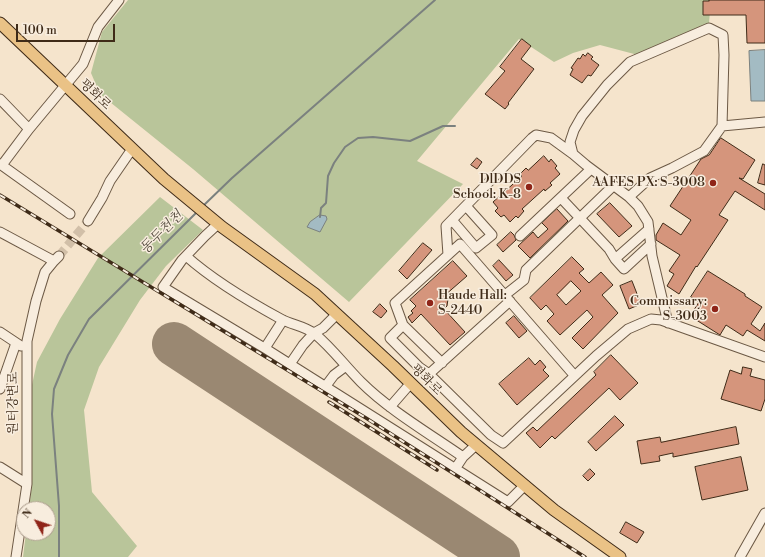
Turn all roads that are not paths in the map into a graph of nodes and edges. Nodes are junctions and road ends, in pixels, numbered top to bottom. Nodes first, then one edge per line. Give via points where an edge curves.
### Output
1 (119, 0) edge
2 (0, 23) edge
3 (66, 86) junction
4 (0, 99) edge
5 (765, 122) edge
6 (722, 126) junction
7 (29, 129) junction
8 (132, 149) junction
9 (573, 154) junction
10 (1, 165) edge
11 (592, 169) junction
12 (614, 186) junction
13 (629, 197) junction
14 (561, 198) junction
15 (466, 206) junction
16 (70, 214) dead end
17 (580, 218) junction
18 (452, 220) junction
19 (88, 221) tunnel mouth
20 (216, 223) junction
21 (649, 229) junction
22 (0, 232) edge
23 (520, 236) dead end
24 (651, 244) junction
25 (448, 255) junction
26 (186, 256) junction
27 (615, 259) junction
28 (507, 298) junction
29 (337, 314) junction
30 (283, 320) junction
31 (668, 323) junction
32 (402, 325) junction
33 (0, 332) edge
34 (314, 333) junction
35 (16, 343) junction
36 (264, 348) junction
37 (27, 350) junction
38 (765, 357) edge
39 (442, 363) junction
40 (290, 364) junction
41 (346, 366) junction
42 (429, 374) junction
43 (574, 376) junction
44 (410, 384) junction
45 (325, 387) junction
46 (0, 389) edge
47 (390, 407) junction
48 (476, 445) junction
49 (463, 456) junction
50 (0, 467) edge
51 (455, 469) junction
52 (27, 484) junction
53 (525, 485) junction
54 (765, 513) edge
55 (16, 557) edge
56 (620, 557) edge
57 (740, 557) edge

1 - 3 street via 98,27 83,64
2 - 3 main road, 평화로
3 - 7 street
3 - 8 main road, 평화로
4 - 7 street
5 - 6 street
6 - 9 street via 723,35 709,28 630,62 582,116 570,142
6 - 13 street via 704,151 650,178
7 - 10 street
8 - 19 street via 110,181
8 - 20 main road, 평화로
9 - 11 street
9 - 15 street via 551,138 536,135
10 - 16 street
11 - 12 street
11 - 14 street
12 - 13 street
12 - 17 street
13 - 21 street via 648,222
14 - 17 street
14 - 23 street
15 - 18 street
15 - 18 street via 492,235 476,248
17 - 27 street
17 - 28 street via 526,270 524,280
18 - 25 street via 446,226
20 - 26 street
20 - 29 main road, 평화로 via 314,294
21 - 24 street
21 - 27 street
22 - 37 street, 원터강변로 via 57,258 45,272 36,301
24 - 27 street via 624,269
24 - 31 street
25 - 28 street via 460,244
25 - 32 street via 395,303
26 - 30 street via 203,271
26 - 36 street via 163,287
28 - 39 street
28 - 43 street
29 - 34 street
29 - 44 main road, 평화로
30 - 34 street
30 - 36 street
31 - 38 street
31 - 43 street via 651,319 628,330
32 - 39 street
32 - 42 street via 390,338
33 - 35 street
34 - 40 street
34 - 41 street
35 - 37 street
35 - 46 street
36 - 40 street
37 - 52 street, 원터강변로
39 - 42 street
40 - 45 street
41 - 45 street via 334,375
41 - 47 street
42 - 43 street via 491,435 503,442
44 - 47 street
44 - 48 main road, 평화로
45 - 51 street
47 - 49 street
48 - 49 street
48 - 53 main road, 평화로
49 - 51 street
50 - 52 street
51 - 53 street via 508,502
52 - 55 street, 원터강변로
53 - 56 main road, 평화로 via 570,523
54 - 57 street

